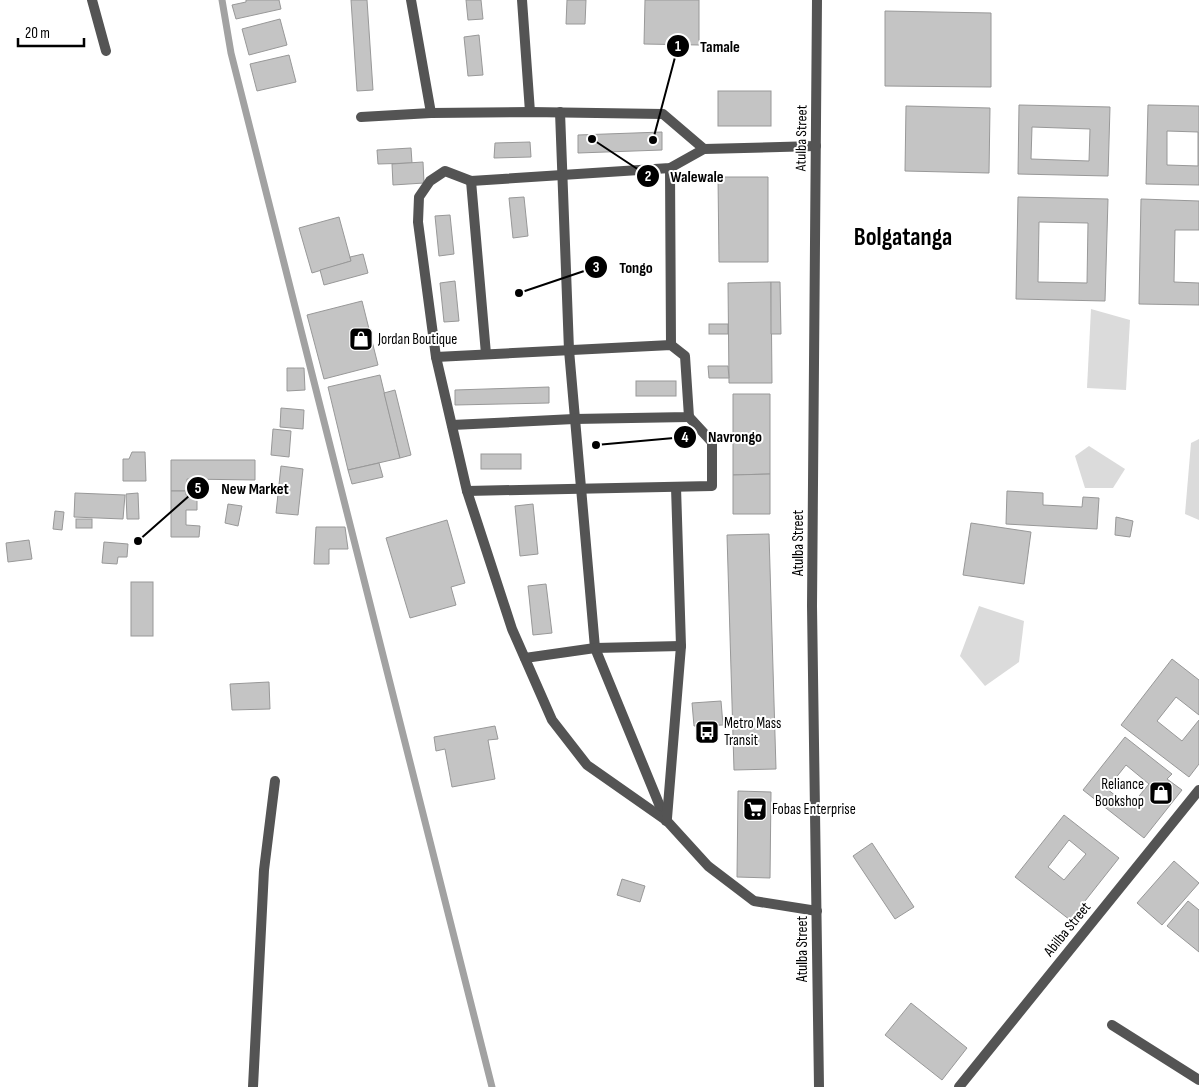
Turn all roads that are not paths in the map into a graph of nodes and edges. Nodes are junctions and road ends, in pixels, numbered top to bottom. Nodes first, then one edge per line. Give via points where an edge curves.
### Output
1 (92, 0) edge
2 (411, 0) edge
3 (522, 0) edge
4 (817, 0) edge
5 (106, 51) dead end
6 (530, 112) junction
7 (560, 112) junction
8 (431, 114) junction
9 (361, 117) dead end
10 (816, 146) junction
11 (704, 149) junction
12 (670, 168) junction
13 (562, 175) junction
14 (471, 181) junction
15 (671, 345) junction
16 (569, 350) junction
17 (486, 354) junction
18 (436, 357) junction
19 (689, 417) junction
20 (574, 420) junction
21 (452, 425) junction
22 (676, 487) junction
23 (580, 488) junction
24 (467, 491) junction
25 (681, 646) junction
26 (594, 648) junction
27 (525, 658) junction
28 (275, 781) dead end
29 (1199, 790) edge
30 (667, 822) junction
31 (817, 912) junction
32 (1112, 1025) dead end
33 (1199, 1080) edge
34 (253, 1087) edge
35 (819, 1087) edge
36 (959, 1087) edge

1 - 5 street
2 - 8 street
3 - 6 street
4 - 10 street, Atulba Street
6 - 7 street
6 - 8 street
7 - 11 street via 663,114
7 - 13 street
8 - 9 street
10 - 11 street
10 - 31 street, Atulba Street via 812,606
11 - 12 street
12 - 13 street
12 - 15 street
13 - 14 street
13 - 16 street
14 - 17 street
14 - 18 street via 445,171 430,181 419,197 418,222
15 - 16 street
15 - 19 street via 685,356
16 - 17 street
16 - 20 street
17 - 18 street
18 - 21 street
19 - 20 street
19 - 22 street via 712,442 712,486
20 - 21 street
20 - 23 street
21 - 24 street
22 - 23 street
22 - 25 street
23 - 24 street
23 - 26 street
24 - 27 street via 512,629
25 - 26 street
25 - 30 street
26 - 27 street
26 - 30 street
27 - 30 street via 552,720 587,765
28 - 34 street via 264,870
29 - 36 street, Abilba Street
30 - 31 street via 708,866 754,901
31 - 35 street, Atulba Street
32 - 33 street

